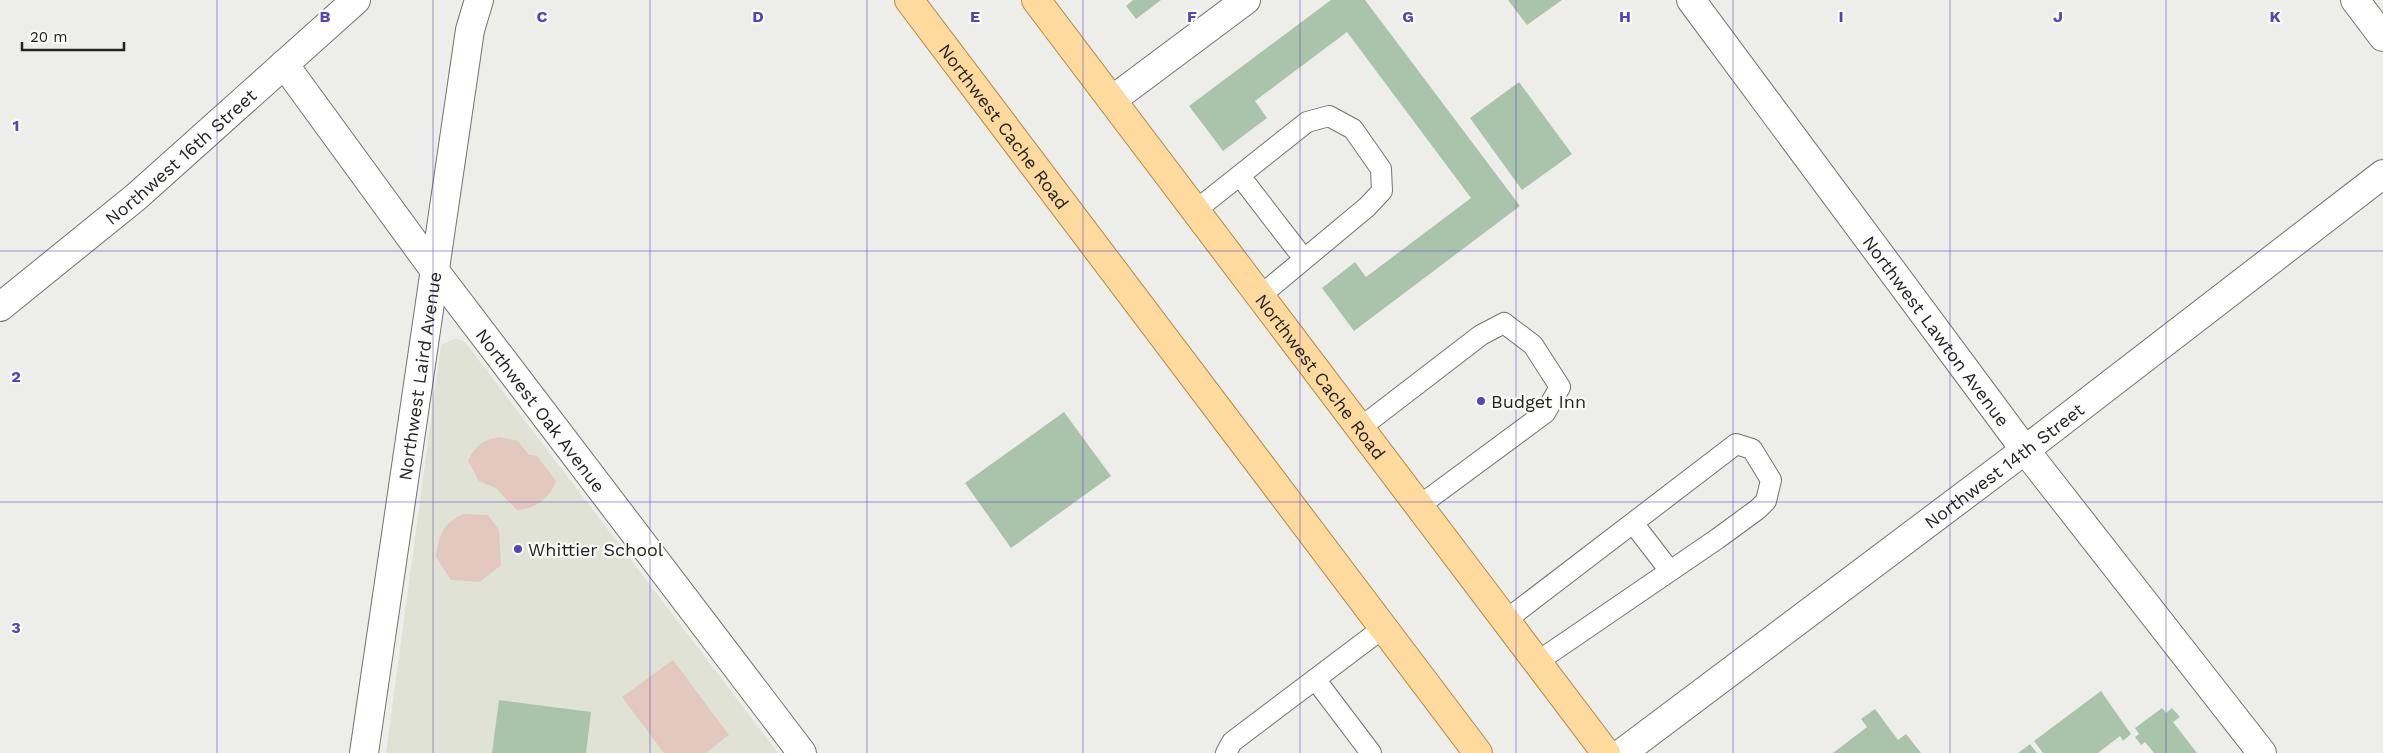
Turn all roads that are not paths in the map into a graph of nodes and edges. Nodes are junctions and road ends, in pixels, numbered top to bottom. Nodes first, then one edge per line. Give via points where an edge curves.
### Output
1 (356, 0) edge
2 (479, 0) edge
3 (909, 0) edge
4 (1036, 0) edge
5 (1246, 0) edge
6 (1691, 0) edge
7 (2355, 0) edge
8 (2383, 37) edge
9 (284, 64) junction
10 (1112, 100) junction
11 (2383, 174) edge
12 (1240, 176) junction
13 (1196, 210) junction
14 (1304, 259) junction
15 (435, 271) junction
16 (1260, 296) junction
17 (0, 307) edge
18 (1360, 428) junction
19 (2025, 450) junction
20 (1419, 506) junction
21 (1633, 523) junction
22 (1670, 571) junction
23 (1506, 620) junction
24 (1383, 628) junction
25 (1537, 662) junction
26 (1315, 679) junction
27 (364, 753) edge
28 (802, 753) edge
29 (1226, 753) edge
30 (1371, 753) edge
31 (1478, 753) edge
32 (1606, 753) edge
33 (1622, 753) edge
34 (2262, 753) edge

1 - 9 street, Northwest 16th Street
2 - 15 street, Northwest Laird Avenue via 470,30
3 - 24 main road, Northwest Cache Road
4 - 10 main road, Northwest Cache Road
5 - 10 street
6 - 19 street, Northwest Lawton Avenue
7 - 8 street
9 - 15 street, Northwest Oak Avenue
9 - 17 street, Northwest 16th Street via 136,197
10 - 13 main road, Northwest Cache Road
11 - 19 street, Northwest 14th Street
12 - 13 lane
12 - 14 lane
12 - 14 lane via 1307,122 1329,116 1353,129 1381,169 1382,192
13 - 16 main road, Northwest Cache Road
14 - 16 lane
15 - 27 street, Northwest Laird Avenue
15 - 28 street, Northwest Oak Avenue
16 - 18 main road, Northwest Cache Road
18 - 20 main road, Northwest Cache Road
18 - 20 lane via 1481,335 1504,323 1533,345 1560,387 1545,413
19 - 33 street, Northwest 14th Street
19 - 34 street, Northwest Lawton Avenue
20 - 23 main road, Northwest Cache Road
21 - 22 lane
21 - 22 lane via 1736,444 1752,449 1771,480 1766,501
21 - 23 lane
22 - 25 lane
23 - 25 main road, Northwest Cache Road
24 - 26 lane
24 - 31 main road, Northwest Cache Road
25 - 32 main road, Northwest Cache Road
26 - 29 lane via 1232,742
26 - 30 lane via 1352,736

